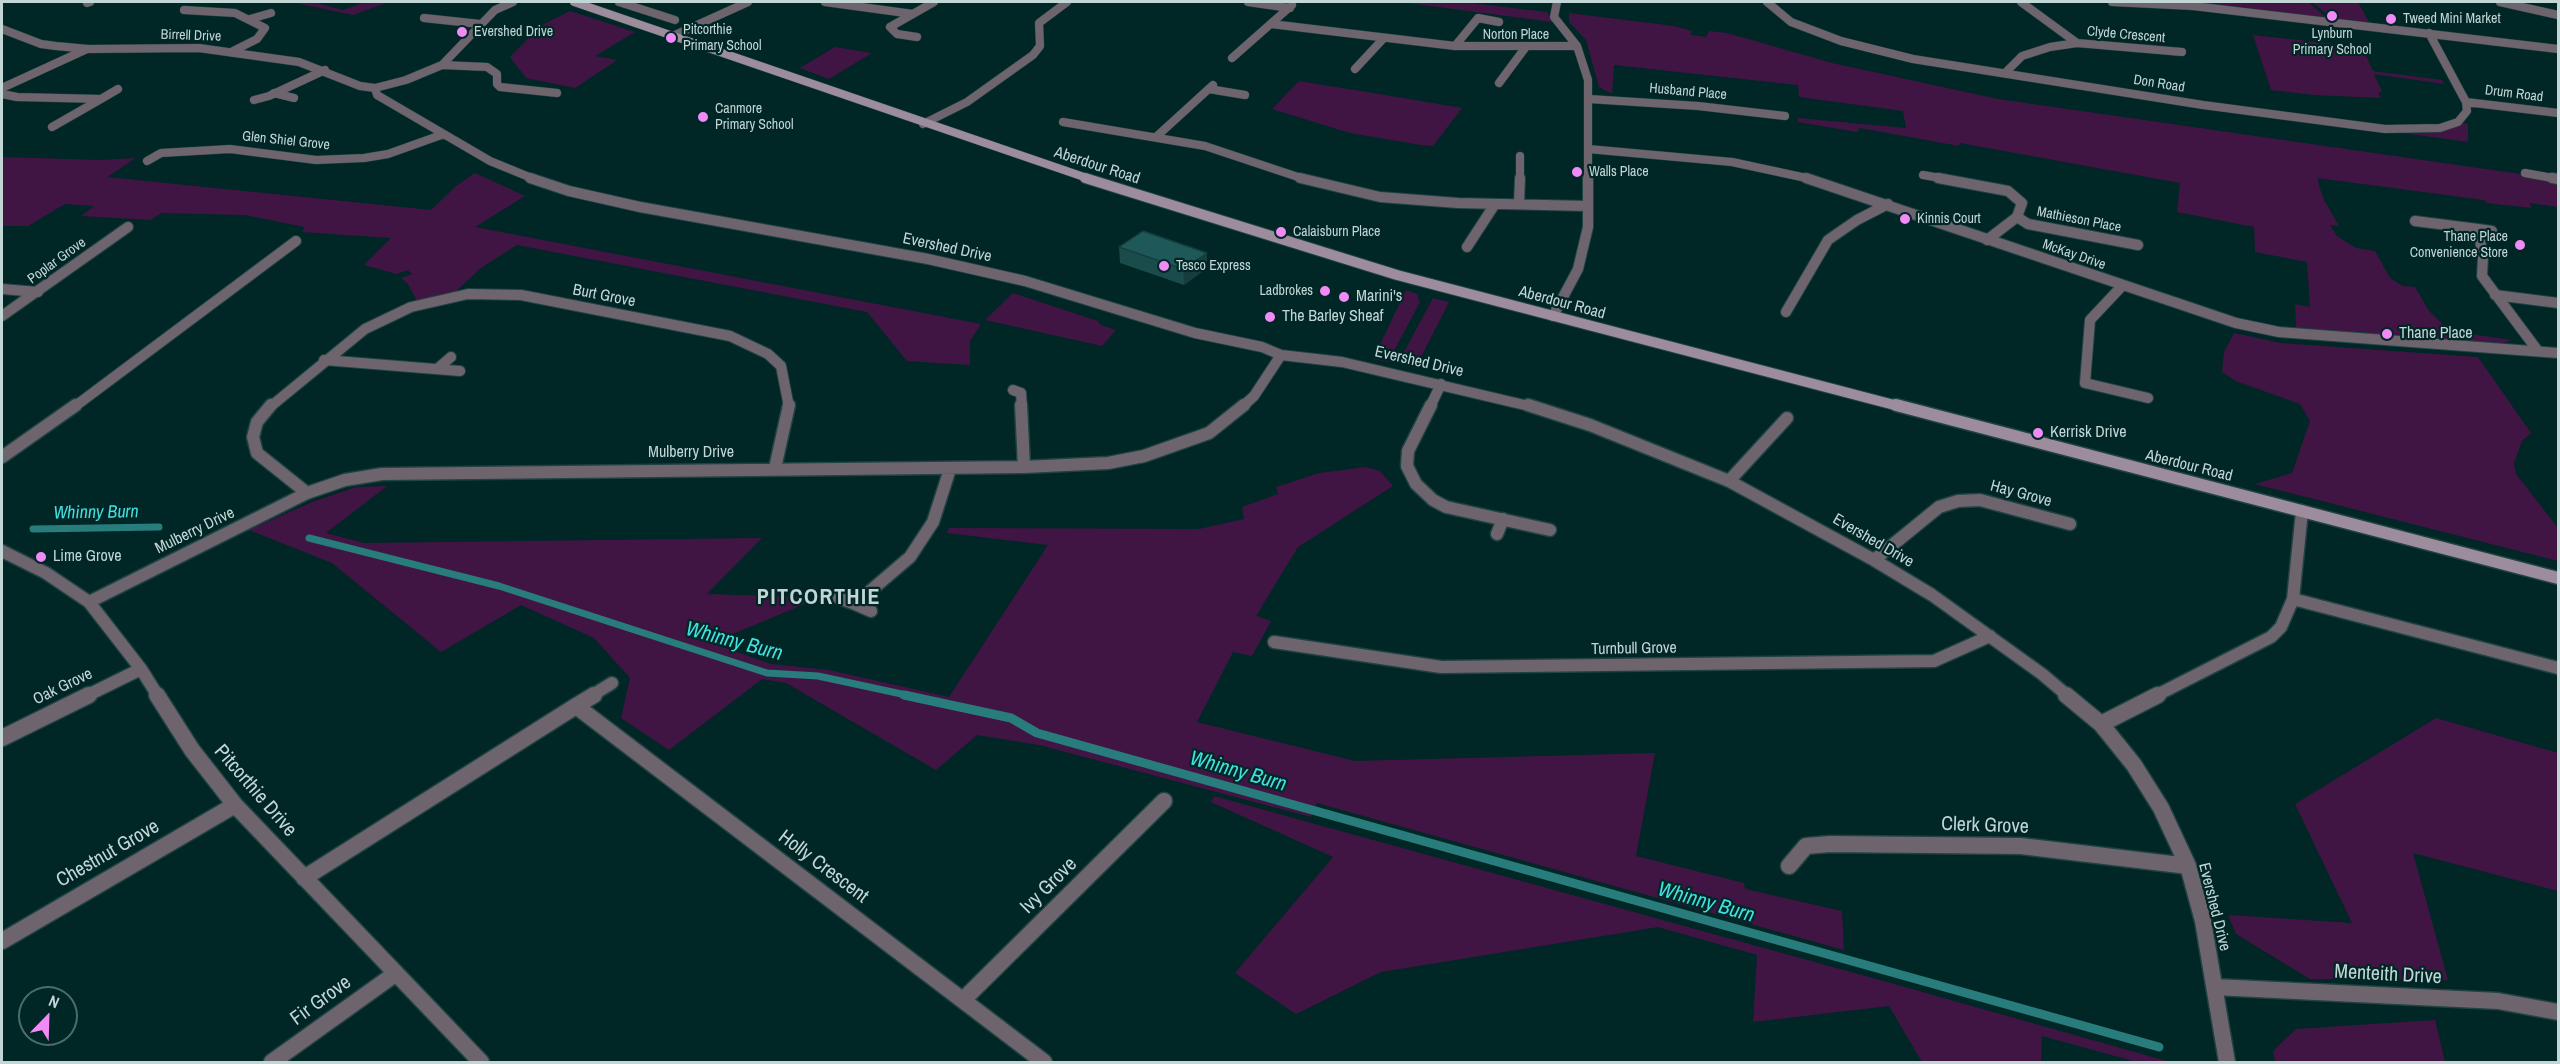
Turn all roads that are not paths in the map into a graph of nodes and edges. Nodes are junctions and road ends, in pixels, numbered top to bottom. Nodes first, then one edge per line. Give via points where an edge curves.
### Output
1 (513, 2) edge
2 (574, 2) edge
3 (619, 2) edge
4 (644, 2) edge
5 (746, 2) edge
6 (825, 2) edge
7 (934, 2) edge
8 (1067, 2) edge
9 (1248, 2) edge
10 (1557, 2) edge
11 (1767, 2) edge
12 (2021, 2) edge
13 (2112, 2) edge
14 (2125, 2) edge
15 (2500, 2) edge
16 (634, 6) junction
17 (184, 10) dead end
18 (271, 14) dead end
19 (913, 14) junction
20 (2559, 15) edge
21 (424, 18) dead end
22 (250, 20) junction
23 (675, 20) dead end
24 (1499, 22) dead end
25 (480, 24) junction
26 (1271, 24) junction
27 (4, 32) edge
28 (2428, 33) junction
29 (675, 35) junction
30 (917, 37) dead end
31 (1383, 39) junction
32 (2077, 43) junction
33 (1455, 46) junction
34 (1577, 46) junction
35 (1525, 48) junction
36 (88, 49) junction
37 (2559, 49) edge
38 (232, 51) junction
39 (2182, 52) dead end
40 (1232, 58) dead end
41 (442, 64) junction
42 (1355, 69) dead end
43 (325, 70) junction
44 (2005, 74) junction
45 (1499, 83) dead end
46 (2, 88) edge
47 (375, 88) junction
48 (118, 89) dead end
49 (274, 93) junction
50 (557, 93) dead end
51 (2, 94) edge
52 (1245, 95) dead end
53 (294, 98) dead end
54 (101, 99) junction
55 (1589, 99) junction
56 (254, 100) dead end
57 (2466, 102) junction
58 (2559, 113) edge
59 (1785, 116) dead end
60 (1063, 122) dead end
61 (923, 124) junction
62 (52, 127) dead end
63 (444, 134) junction
64 (1156, 137) junction
65 (152, 146) dead end
66 (1588, 149) junction
67 (161, 153) junction
68 (1520, 156) dead end
69 (371, 157) junction
70 (147, 161) dead end
71 (368, 168) dead end
72 (2525, 173) dead end
73 (1923, 175) dead end
74 (2559, 179) edge
75 (1495, 204) junction
76 (1518, 204) junction
77 (1888, 204) junction
78 (1587, 206) junction
79 (2017, 217) junction
80 (2415, 221) dead end
81 (128, 227) dead end
82 (2478, 229) junction
83 (2492, 231) dead end
84 (296, 240) dead end
85 (1988, 240) junction
86 (2138, 244) dead end
87 (1467, 247) dead end
88 (2122, 286) junction
89 (2, 289) edge
90 (38, 292) junction
91 (2495, 295) junction
92 (2559, 303) edge
93 (1786, 312) dead end
94 (2, 316) edge
95 (1553, 316) junction
96 (2538, 351) junction
97 (2559, 352) edge
98 (1281, 355) junction
99 (451, 357) dead end
100 (324, 360) junction
101 (438, 369) junction
102 (460, 371) dead end
103 (1441, 384) junction
104 (1013, 390) dead end
105 (2148, 398) dead end
106 (1787, 418) dead end
107 (2, 457) edge
108 (1024, 467) junction
109 (775, 468) junction
110 (950, 469) junction
111 (1730, 482) junction
112 (308, 493) junction
113 (2302, 511) junction
114 (1503, 519) junction
115 (2070, 524) dead end
116 (1550, 530) dead end
117 (1497, 534) dead end
118 (3, 554) edge
119 (1874, 560) junction
120 (2559, 578) edge
121 (840, 598) dead end
122 (2293, 599) junction
123 (89, 602) junction
124 (855, 604) junction
125 (871, 611) dead end
126 (1990, 636) junction
127 (1274, 642) dead end
128 (2559, 668) edge
129 (141, 669) junction
130 (612, 683) dead end
131 (576, 706) junction
132 (2100, 724) junction
133 (2, 738) edge
134 (1164, 801) dead end
135 (235, 805) junction
136 (1789, 866) dead end
137 (2188, 866) junction
138 (304, 878) junction
139 (2, 940) edge
140 (395, 974) junction
141 (2215, 987) junction
142 (963, 1000) junction
143 (2559, 1012) edge
144 (272, 1062) edge
145 (481, 1062) edge
146 (1044, 1062) edge
147 (2226, 1062) edge

1 - 25 street via 495,10
2 - 29 main road, Aberdour Road
3 - 16 street
4 - 16 street
5 - 29 street
6 - 19 street
7 - 19 street
8 - 61 street via 1039,23 1041,38 1033,55 967,102
9 - 26 street via 1291,6
10 - 34 street via 1554,17
11 - 44 street, Don Road via 1791,22 1841,41 1913,59
12 - 32 street
13 - 14 street
14 - 28 street
15 - 20 street
16 - 23 street
17 - 22 street via 222,11
18 - 22 street
19 - 30 street via 890,27 897,34
21 - 25 street
22 - 38 street via 265,28 264,33
24 - 33 street, Norton Place via 1478,18
25 - 41 street
26 - 31 street, Norton Place
26 - 40 street
27 - 36 street, Birrell Drive via 41,44
28 - 37 street
28 - 57 street
29 - 61 main road, Aberdour Road
31 - 33 street, Norton Place
31 - 42 street
32 - 39 street, Clyde Crescent
32 - 44 street, Clyde Crescent via 2022,56
33 - 35 street, Norton Place
34 - 35 street, Norton Place
34 - 55 street via 1588,80
35 - 45 street
36 - 38 street, Birrell Drive
36 - 46 street
38 - 43 street, Birrell Drive
41 - 47 street
41 - 50 street via 487,67 497,74 500,87
43 - 47 street, Evershed Drive via 360,86
43 - 49 street
44 - 57 street, Don Road via 2385,129 2451,125 2465,115
47 - 63 street, Evershed Drive via 377,95
48 - 54 street
49 - 53 street
49 - 56 street
51 - 54 street
52 - 64 street via 1211,87
54 - 62 street
55 - 59 street, Husband Place
55 - 66 street
57 - 58 street, Drum Road
60 - 64 street
61 - 95 main road, Aberdour Road via 1173,207 1397,275
63 - 69 street, Glen Shiel Grove
63 - 98 street, Evershed Drive via 514,173 569,191 1025,281
64 - 75 street via 1232,153 1309,181 1347,190 1422,201
65 - 67 street
66 - 77 street, McKay Drive via 1751,165
66 - 78 street
67 - 69 street, Glen Shiel Grove via 230,149 316,160
67 - 70 street, Glen Shiel Grove
68 - 76 street
69 - 71 street
72 - 74 street
73 - 79 street, Mathieson Place via 2008,191 2022,202
75 - 76 street
75 - 87 street
76 - 78 street
77 - 85 street, McKay Drive
77 - 93 street via 1828,240
78 - 95 street via 1588,227 1578,269
79 - 85 street, Mathieson Place
79 - 86 street, Mathieson Place via 2028,224
80 - 82 street
81 - 90 street, Poplar Grove
82 - 83 street
82 - 91 street via 2482,276
84 - 107 street
85 - 88 street, McKay Drive
88 - 96 street, McKay Drive via 2236,323 2279,332
88 - 105 street via 2090,320 2085,383
89 - 90 street
90 - 94 street, Poplar Grove
91 - 92 street
91 - 96 street
95 - 113 main road, Aberdour Road
96 - 97 street, McKay Drive
98 - 103 street, Evershed Drive via 1307,356
98 - 108 street, Mulberry Drive via 1254,396 1209,433 1144,456 1108,463
99 - 101 street
100 - 101 street
100 - 109 street, Burt Grove via 388,317 435,300 468,294 521,295 729,336 768,354 781,366 787,382 790,402
100 - 112 street, Burt Grove via 271,405 257,422 253,437 257,453
101 - 102 street
103 - 111 street, Evershed Drive via 1590,425
103 - 114 street via 1408,451 1407,466 1416,484 1432,500 1446,507
104 - 108 street via 1021,393
106 - 111 street
108 - 110 street, Mulberry Drive
109 - 110 street, Mulberry Drive
109 - 112 street, Mulberry Drive via 415,471 345,480
110 - 124 street via 933,522 910,557
111 - 119 street, Evershed Drive
112 - 123 street, Mulberry Drive
113 - 120 main road, Aberdour Road
113 - 122 street
114 - 116 street
114 - 117 street
115 - 119 street, Hay Grove via 1980,500 1958,501 1939,507
118 - 123 street, Pitcorthie Drive via 46,573
119 - 126 street, Evershed Drive
121 - 124 street
122 - 128 street
122 - 132 street via 2281,627 2271,637
123 - 129 street, Pitcorthie Drive
124 - 125 street
126 - 127 street, Turnbull Grove via 1934,661 1441,667
126 - 132 street, Evershed Drive
129 - 133 street, Oak Grove
129 - 135 street, Pitcorthie Drive via 192,750
130 - 131 street
131 - 138 street
131 - 142 street, Holly Crescent
132 - 137 street, Evershed Drive via 2134,765 2156,800
134 - 142 street, Ivy Grove
135 - 138 street, Pitcorthie Drive
135 - 139 street, Chestnut Grove
136 - 137 street, Clerk Grove via 1806,846 1830,844 2021,846
137 - 141 street, Evershed Drive
138 - 140 street, Pitcorthie Drive
140 - 144 street, Fir Grove
140 - 145 street, Pitcorthie Drive
141 - 143 street, Menteith Drive via 2498,1001
141 - 147 street, Evershed Drive
142 - 146 street, Holly Crescent

